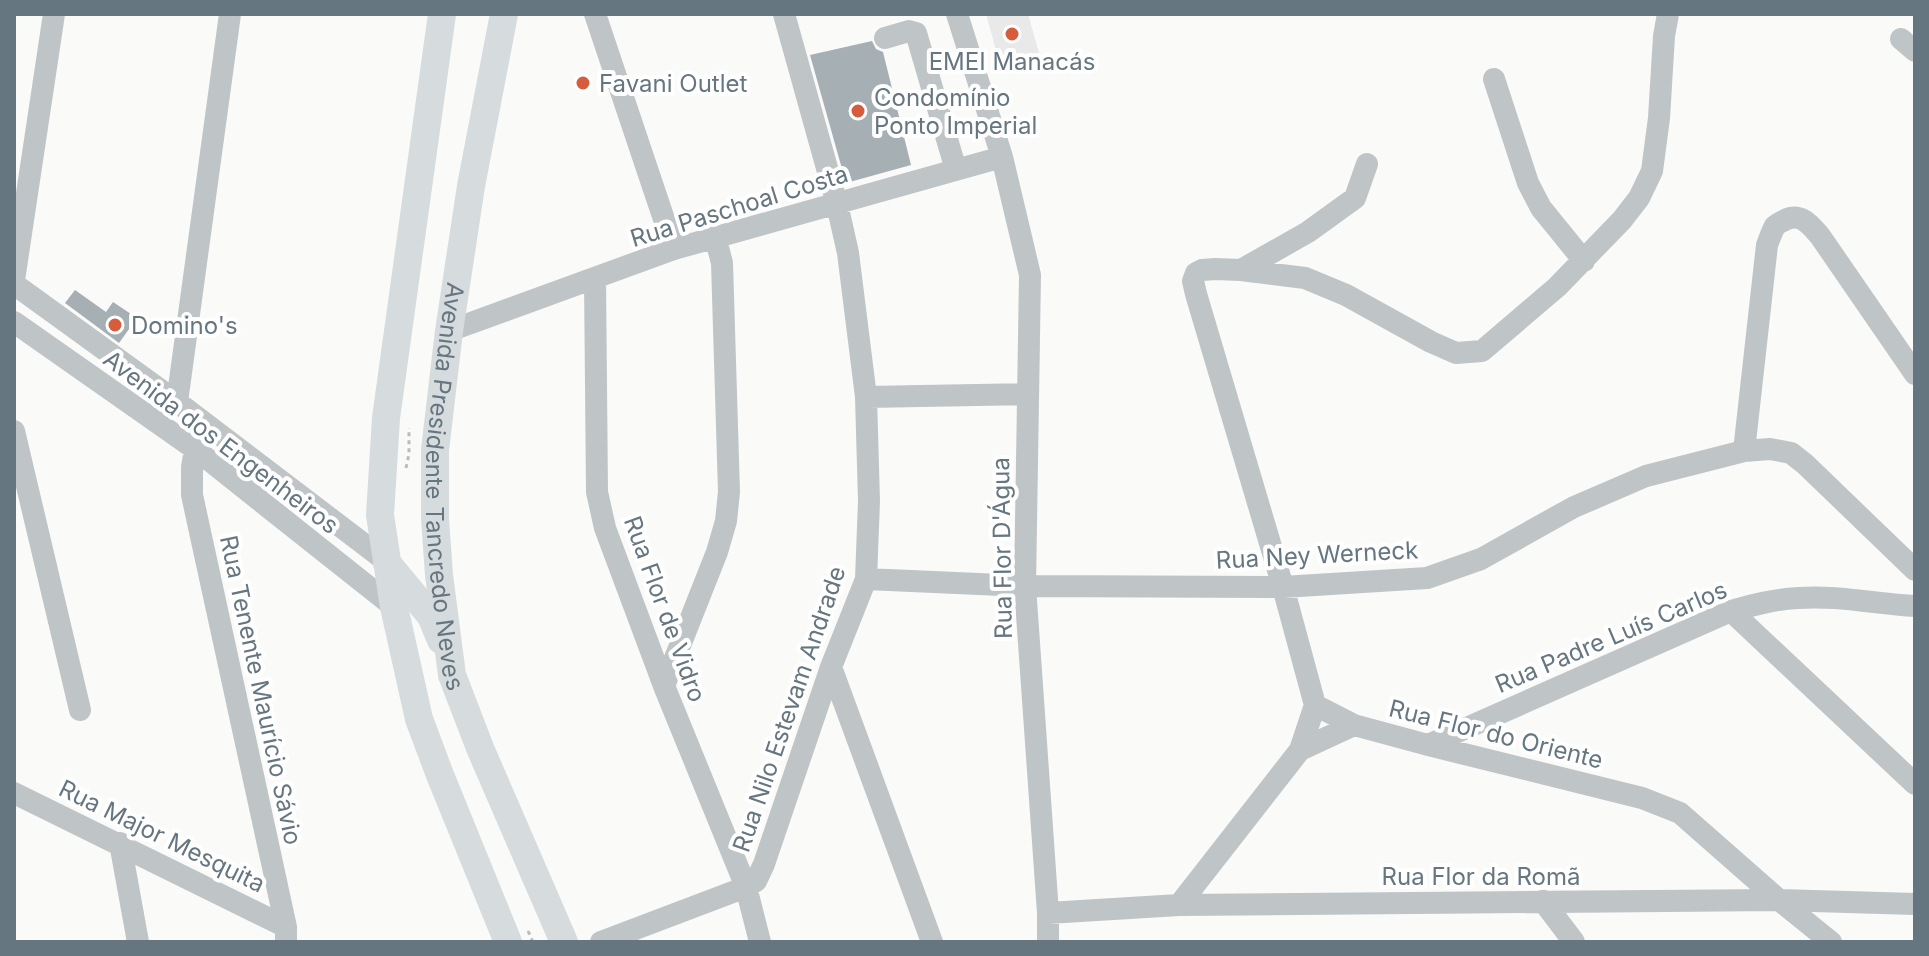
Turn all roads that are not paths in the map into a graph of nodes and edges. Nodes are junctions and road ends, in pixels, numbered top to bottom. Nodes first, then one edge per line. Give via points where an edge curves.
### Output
1 (54, 14) edge
2 (230, 14) edge
3 (442, 14) edge
4 (504, 14) edge
5 (595, 14) edge
6 (784, 14) edge
7 (957, 14) edge
8 (1668, 14) edge
9 (885, 38) dead end
10 (1494, 79) dead end
11 (1002, 157) junction
12 (1367, 164) dead end
13 (956, 170) junction
14 (837, 204) junction
15 (715, 236) junction
16 (674, 249) junction
17 (1584, 261) junction
18 (1241, 270) junction
19 (595, 279) junction
20 (14, 282) edge
21 (14, 322) edge
22 (449, 331) junction
23 (1915, 374) edge
24 (1028, 394) junction
25 (866, 397) junction
26 (177, 402) junction
27 (14, 431) edge
28 (195, 449) junction
29 (1744, 451) junction
30 (386, 561) junction
31 (1915, 570) edge
32 (866, 579) junction
33 (1025, 586) junction
34 (1283, 587) junction
35 (1915, 606) edge
36 (394, 607) junction
37 (1731, 611) junction
38 (831, 667) junction
39 (452, 675) junction
40 (664, 686) junction
41 (1315, 705) junction
42 (80, 710) dead end
43 (1354, 725) junction
44 (1428, 745) junction
45 (1300, 750) junction
46 (1915, 784) edge
47 (14, 793) edge
48 (120, 843) junction
49 (746, 887) junction
50 (1779, 900) junction
51 (1543, 901) junction
52 (1915, 904) edge
53 (1179, 905) junction
54 (1048, 913) junction
55 (286, 934) edge
56 (138, 942) edge
57 (508, 942) edge
58 (564, 942) edge
59 (601, 942) edge
60 (760, 942) edge
61 (932, 942) edge
62 (1048, 942) edge
63 (1574, 942) edge
64 (1831, 942) edge

1 - 20 street
2 - 26 street
3 - 30 main road, Avenida Presidente Tancredo Neves via 386,418 380,515
4 - 22 main road, Avenida Presidente Tancredo Neves
5 - 16 street
6 - 14 street, Rua Nilo Estevam Andrade
7 - 11 street, Rua Flor D'Água
8 - 17 street via 1652,171 1639,198
9 - 13 street via 916,33
10 - 17 street via 1528,183 1541,208
11 - 13 street, Rua Paschoal Costa
11 - 24 street, Rua Flor D'Água via 1030,275
12 - 18 street via 1355,198
13 - 14 street, Rua Paschoal Costa
14 - 15 street, Rua Paschoal Costa
14 - 25 street, Rua Nilo Estevam Andrade
15 - 16 street, Rua Paschoal Costa
15 - 40 street via 722,263 726,521
16 - 19 street, Rua Paschoal Costa
17 - 18 street via 1482,351 1456,353 1327,285
18 - 34 street via 1202,270 1193,281
19 - 22 street, Rua Paschoal Costa
19 - 40 street, Rua Flor de Vidro via 597,492 605,528
20 - 26 street, Avenida dos Engenheiros
21 - 28 street, Avenida dos Engenheiros
22 - 39 main road, Avenida Presidente Tancredo Neves via 434,506
23 - 29 street via 1820,236 1802,219 1785,220 1775,226 1767,245
24 - 25 street
24 - 33 street, Rua Flor D'Água
25 - 32 street, Rua Nilo Estevam Andrade
26 - 30 street, Avenida dos Engenheiros
27 - 42 street
28 - 36 street, Avenida dos Engenheiros
28 - 55 street, Rua Tenente Maurício Sávio via 192,495
29 - 31 street, Rua Ney Werneck via 1791,453
29 - 34 street, Rua Ney Werneck via 1646,476 1574,507 1481,559 1427,578
30 - 36 main road, Avenida Presidente Tancredo Neves
30 - 39 main road via 431,616
32 - 33 street, Rua Ney Werneck
32 - 38 street, Rua Nilo Estevam Andrade
33 - 34 street, Rua Ney Werneck
33 - 54 street, Rua Flor D'Água
34 - 41 street
35 - 37 street, Rua Padre Luís Carlos via 1820,597
36 - 57 main road, Avenida Presidente Tancredo Neves via 419,719
37 - 44 street, Rua Padre Luís Carlos
37 - 46 street
38 - 49 street, Rua Nilo Estevam Andrade via 764,864 756,881
38 - 61 street
39 - 58 main road, Avenida Presidente Tancredo Neves
40 - 49 street, Rua Flor de Vidro
41 - 43 street
41 - 45 street
43 - 44 street, Rua Flor do Oriente
43 - 45 street, Rua Flor do Oriente
44 - 50 street, Rua Flor do Oriente via 1642,798 1680,813
45 - 53 street, Rua Flor do Oriente
47 - 48 street, Rua Major Mesquita
48 - 55 street, Rua Major Mesquita
48 - 56 street
49 - 59 street
49 - 60 street, Rua Flor de Vidro
50 - 51 street, Rua Flor da Romã
50 - 52 street, Rua Flor da Romã
50 - 64 street, Rua Flor do Oriente
51 - 53 street, Rua Flor da Romã
51 - 63 street
53 - 54 street, Rua Flor da Romã
54 - 62 street, Rua Flor D'Água

